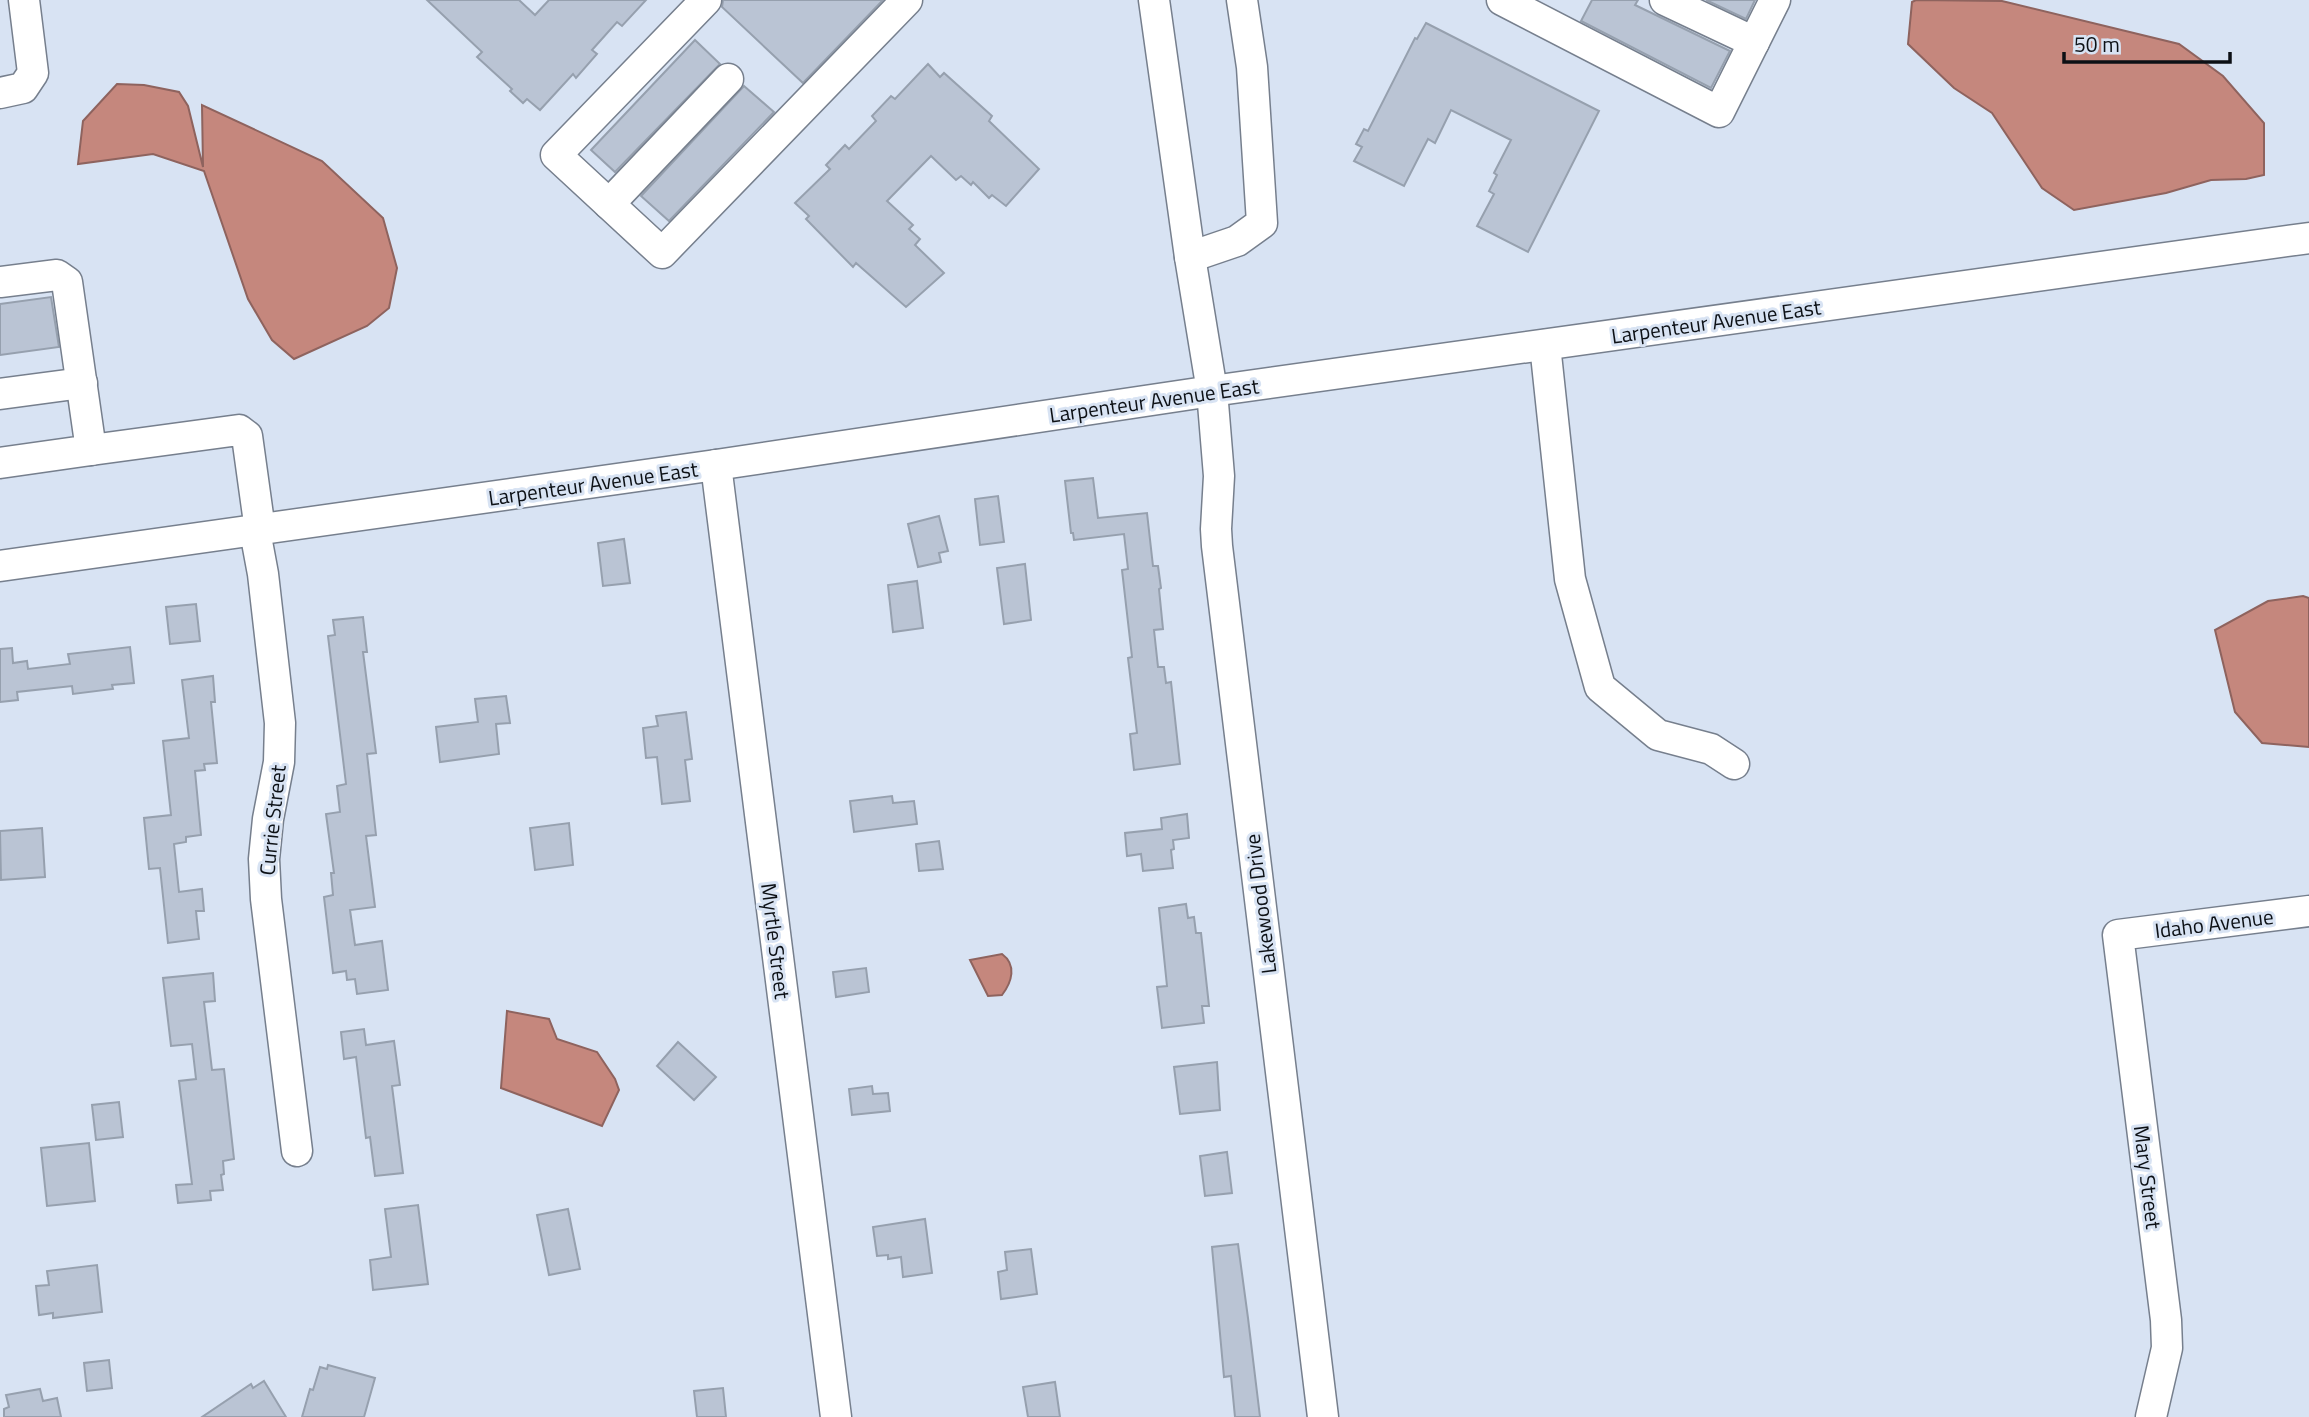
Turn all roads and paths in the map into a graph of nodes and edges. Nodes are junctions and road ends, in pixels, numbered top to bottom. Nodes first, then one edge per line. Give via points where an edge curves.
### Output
1 (24, 0) edge
2 (706, 0) edge
3 (907, 0) edge
4 (1154, 0) edge
5 (1242, 0) edge
6 (1502, 0) edge
7 (1665, 0) edge
8 (1775, 0) edge
9 (1754, 42) junction
10 (727, 79) dead end
11 (0, 93) edge
12 (609, 204) junction
13 (2309, 238) edge
14 (1190, 257) junction
15 (0, 282) edge
16 (1545, 345) junction
17 (82, 383) junction
18 (1212, 391) junction
19 (0, 394) edge
20 (91, 450) junction
21 (0, 463) edge
22 (716, 465) junction
23 (258, 531) junction
24 (0, 566) edge
25 (1734, 764) dead end
26 (2309, 911) edge
27 (2119, 935) joint
28 (298, 1151) dead end
29 (836, 1417) edge
30 (1323, 1417) edge
31 (2151, 1417) edge

1 - 11 street via 33,73 23,88
2 - 12 street via 556,155
3 - 12 street via 662,253
4 - 14 street, Lakewood Drive
5 - 14 street via 1252,66 1262,223 1237,241
6 - 9 street via 1719,112
7 - 9 street
8 - 9 street
10 - 12 street
13 - 16 street, Larpenteur Avenue East
14 - 18 street, Lakewood Drive
15 - 17 street via 57,275 67,282
16 - 18 street, Larpenteur Avenue East
16 - 25 street via 1570,579 1600,687 1658,735 1711,749
17 - 19 street
17 - 20 street
18 - 22 street, Larpenteur Avenue East
18 - 30 street, Lakewood Drive via 1219,475 1217,546
20 - 21 street, Currie Street
20 - 23 street, Currie Street via 239,430 247,436
22 - 23 street, Larpenteur Avenue East
22 - 29 street, Myrtle Street
23 - 24 street, Larpenteur Avenue East
23 - 28 street, Currie Street via 280,723 279,762 264,859 266,899
26 - 27 street, Idaho Avenue
27 - 31 street, Mary Street via 2166,1320 2166,1348

